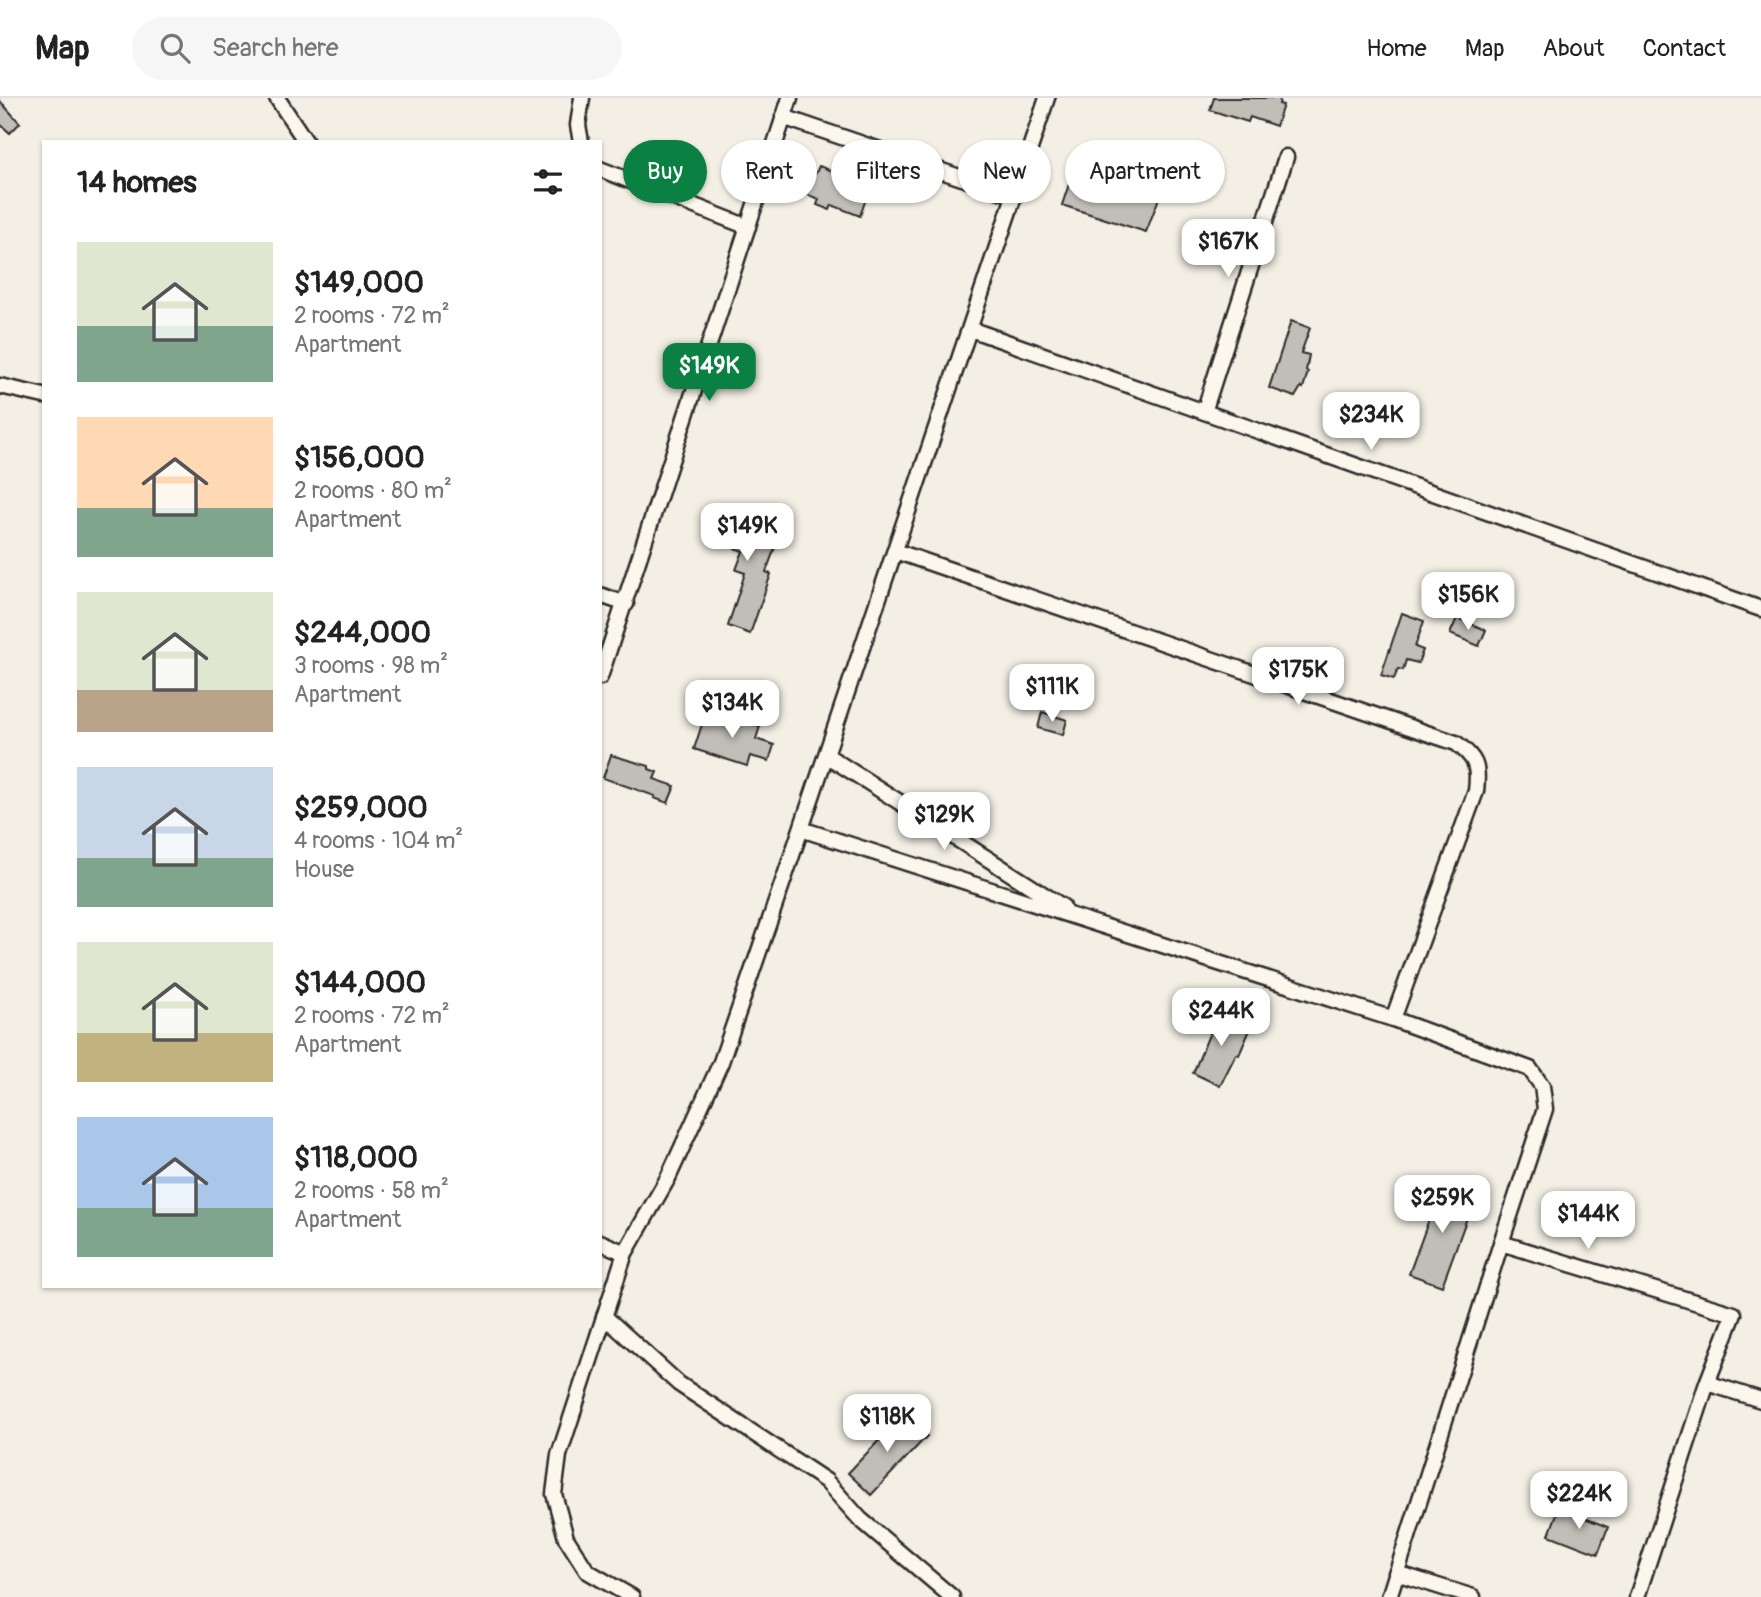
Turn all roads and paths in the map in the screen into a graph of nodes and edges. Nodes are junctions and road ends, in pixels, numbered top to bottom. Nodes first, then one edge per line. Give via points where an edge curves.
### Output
1 (277, 98) edge
2 (582, 98) edge
3 (790, 98) edge
4 (1047, 98) edge
5 (783, 117) junction
6 (305, 140) edge
7 (581, 140) edge
8 (1033, 140) edge
9 (1286, 156) dead end
10 (602, 170) edge
11 (958, 176) edge
12 (1011, 203) edge
13 (748, 227) junction
14 (970, 329) junction
15 (0, 386) edge
16 (42, 396) edge
17 (1204, 412) junction
18 (895, 551) junction
19 (602, 596) edge
20 (626, 604) junction
21 (1761, 609) edge
22 (602, 671) edge
23 (826, 755) junction
24 (801, 829) junction
25 (1081, 919) junction
26 (1393, 1019) junction
27 (602, 1243) edge
28 (1501, 1243) junction
29 (625, 1253) junction
30 (604, 1316) junction
31 (1707, 1383) junction
32 (1761, 1400) edge
33 (1396, 1573) junction
34 (632, 1597) edge
35 (952, 1597) edge
36 (1389, 1597) edge
37 (1473, 1597) edge
38 (1637, 1597) edge

1 - 6 street
2 - 7 street
3 - 5 street
4 - 8 street
5 - 11 street
5 - 13 street
9 - 17 street
10 - 13 street
12 - 14 street
13 - 20 street
14 - 17 street
14 - 18 street
15 - 16 street
17 - 21 street
18 - 23 street
18 - 26 street via 1456,743 1469,753 1478,770 1476,792
19 - 20 street
20 - 22 street
23 - 24 street
23 - 25 street
24 - 25 street
24 - 29 street via 721,1062 668,1178
25 - 26 street
26 - 28 street via 1530,1069 1542,1086 1545,1109
27 - 29 street
28 - 31 street via 1734,1314
28 - 33 street
29 - 30 street
30 - 34 street via 559,1455 554,1494 566,1538 587,1571
30 - 35 street via 679,1384 826,1481 860,1519
31 - 32 street
31 - 38 street
33 - 36 street
33 - 37 street

